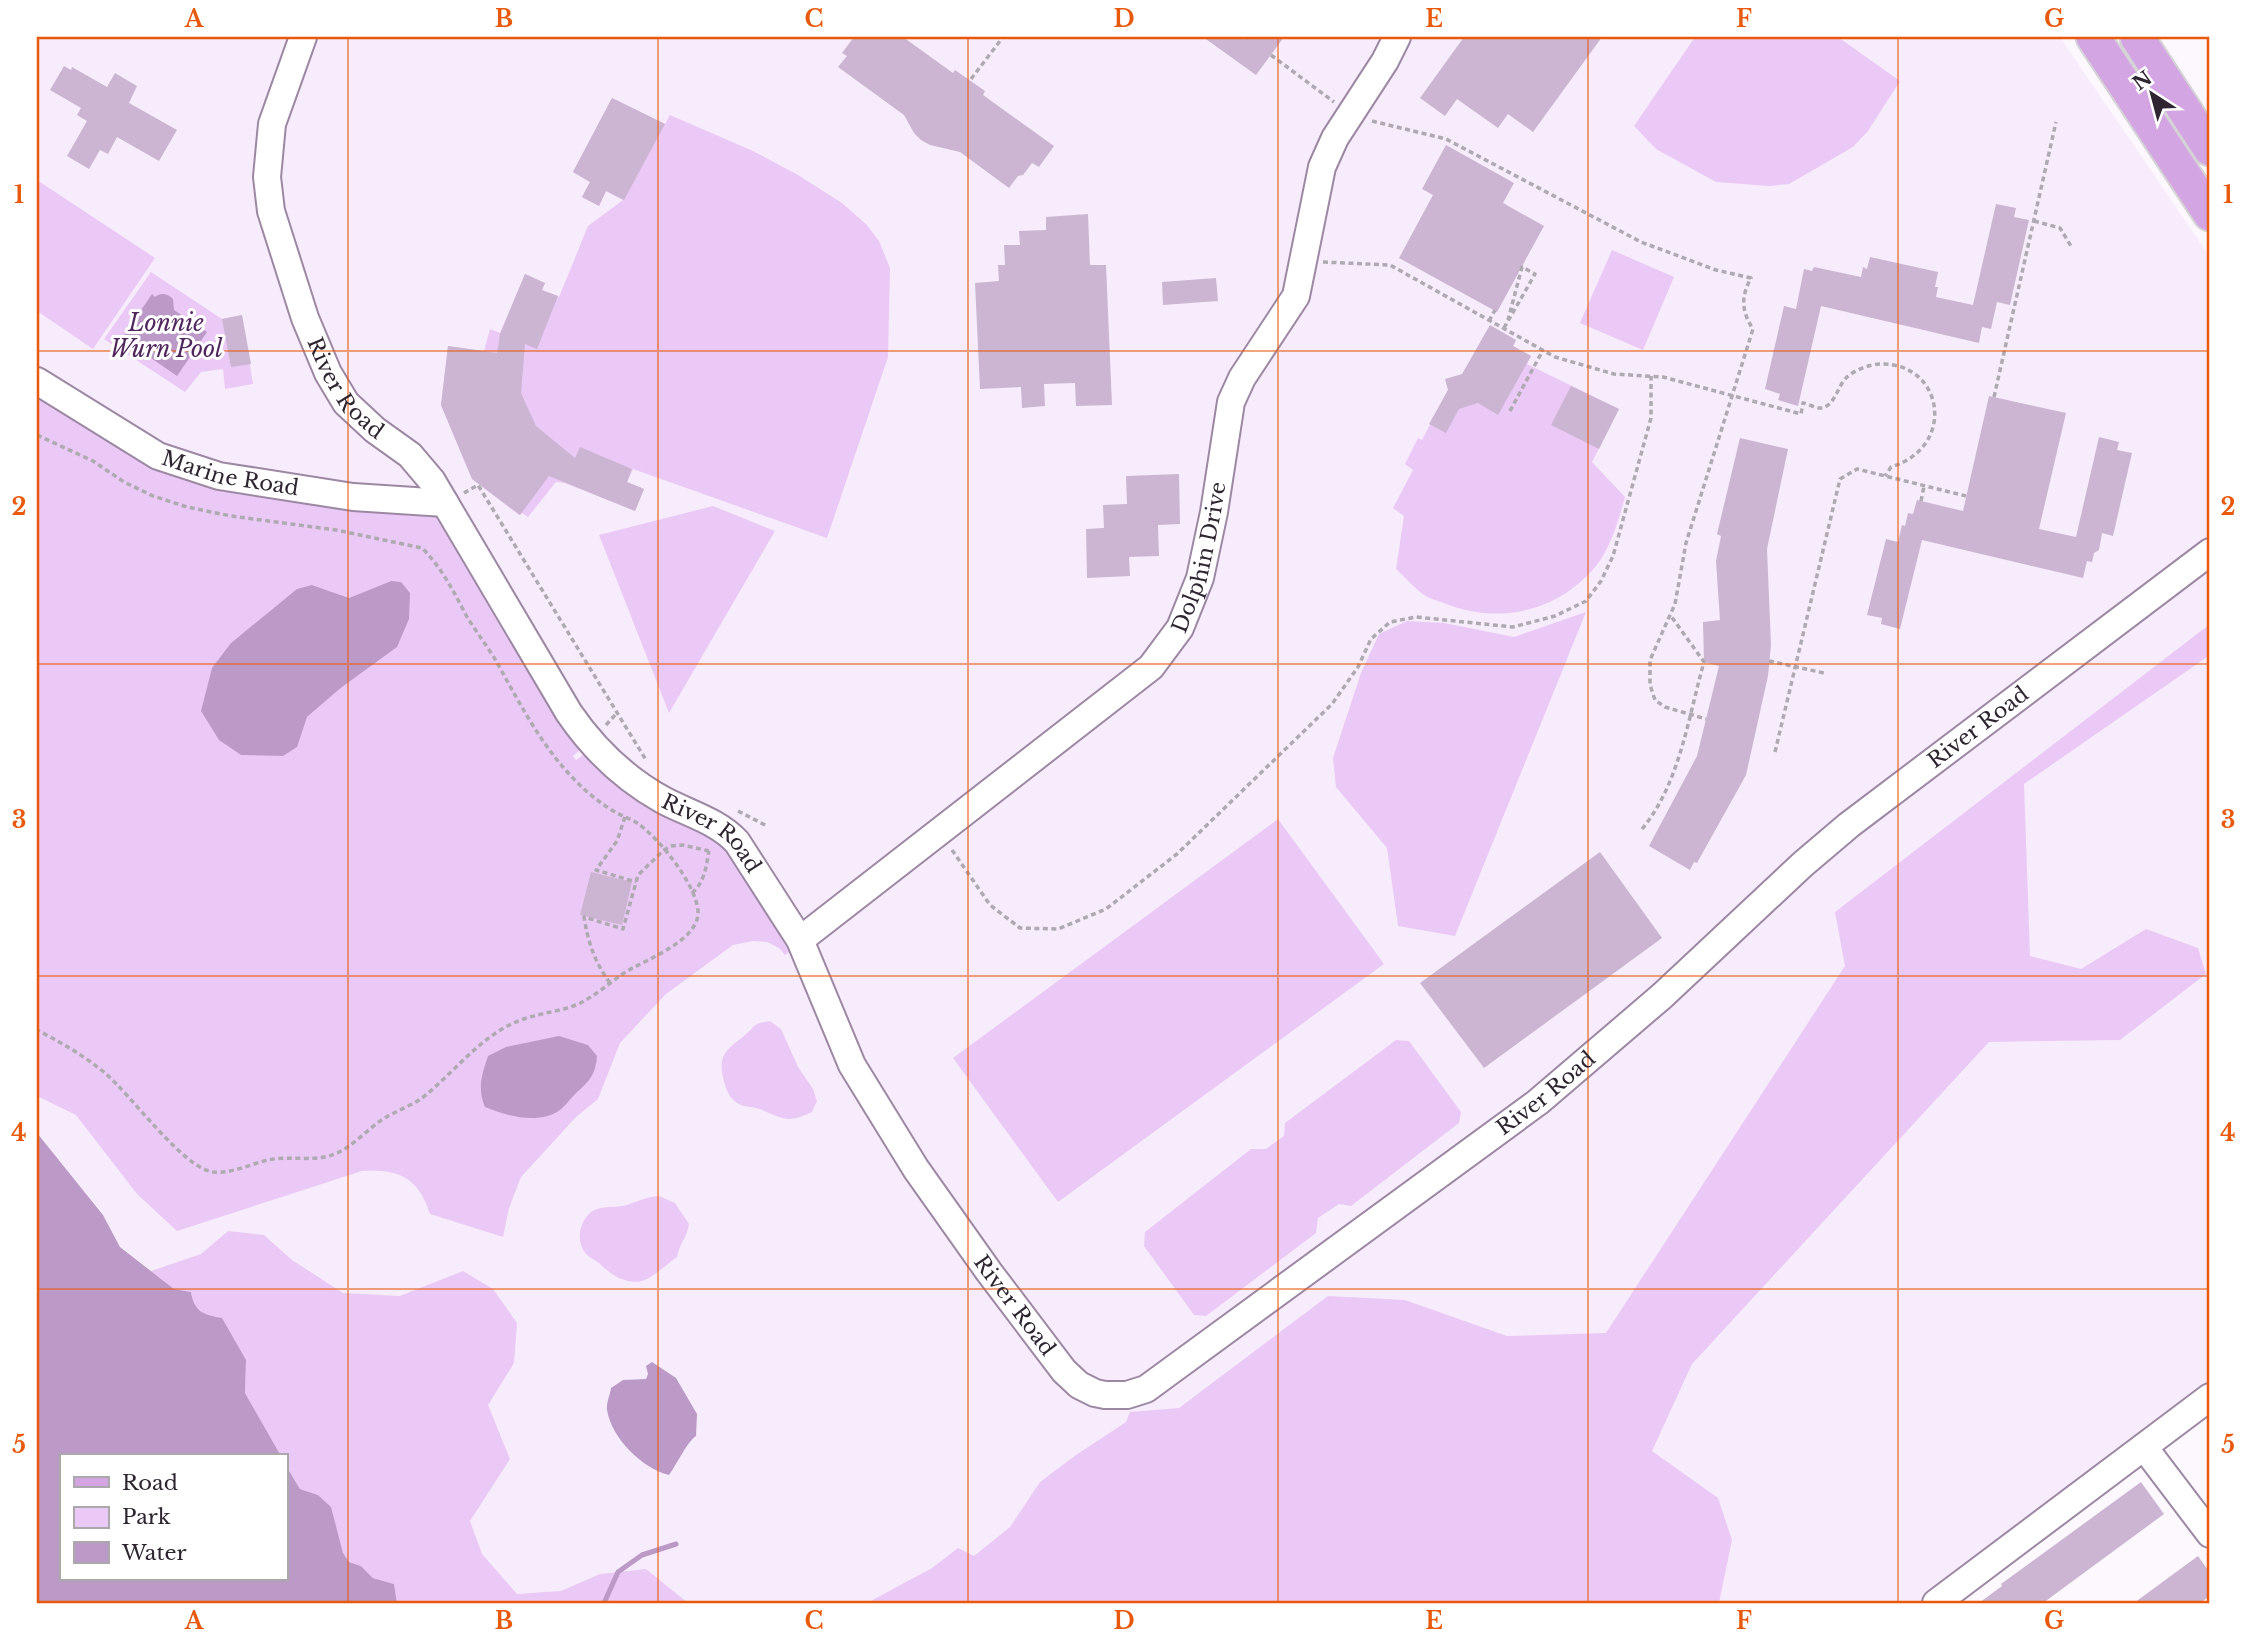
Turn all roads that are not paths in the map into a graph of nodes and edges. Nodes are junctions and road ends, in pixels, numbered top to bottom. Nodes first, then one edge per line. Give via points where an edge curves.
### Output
1 (303, 37) edge
2 (1397, 37) edge
3 (2092, 37) edge
4 (2137, 37) edge
5 (2208, 146) edge
6 (2176, 162) junction
7 (2210, 214) edge
8 (37, 381) edge
9 (445, 503) junction
10 (2210, 552) edge
11 (800, 940) junction
12 (2210, 1397) edge
13 (2144, 1447) junction
14 (2210, 1534) edge
15 (1936, 1603) edge

1 - 9 street, River Road via 272,124 267,177 271,211 328,373 346,403 410,455
2 - 11 street, Dolphin Drive via 1322,167 1296,296 1231,402 1200,578 1180,628 1152,667
3 - 6 main road
4 - 5 main road
5 - 6 main road
6 - 7 main road
8 - 9 street, Marine Road via 158,456 219,476 353,497
9 - 11 street, River Road via 591,743 661,799 729,833
10 - 11 street, River Road via 1849,825 1538,1102 1136,1393 1096,1394 1079,1385 989,1272 916,1169 852,1065
12 - 13 street
13 - 14 street
13 - 15 street

